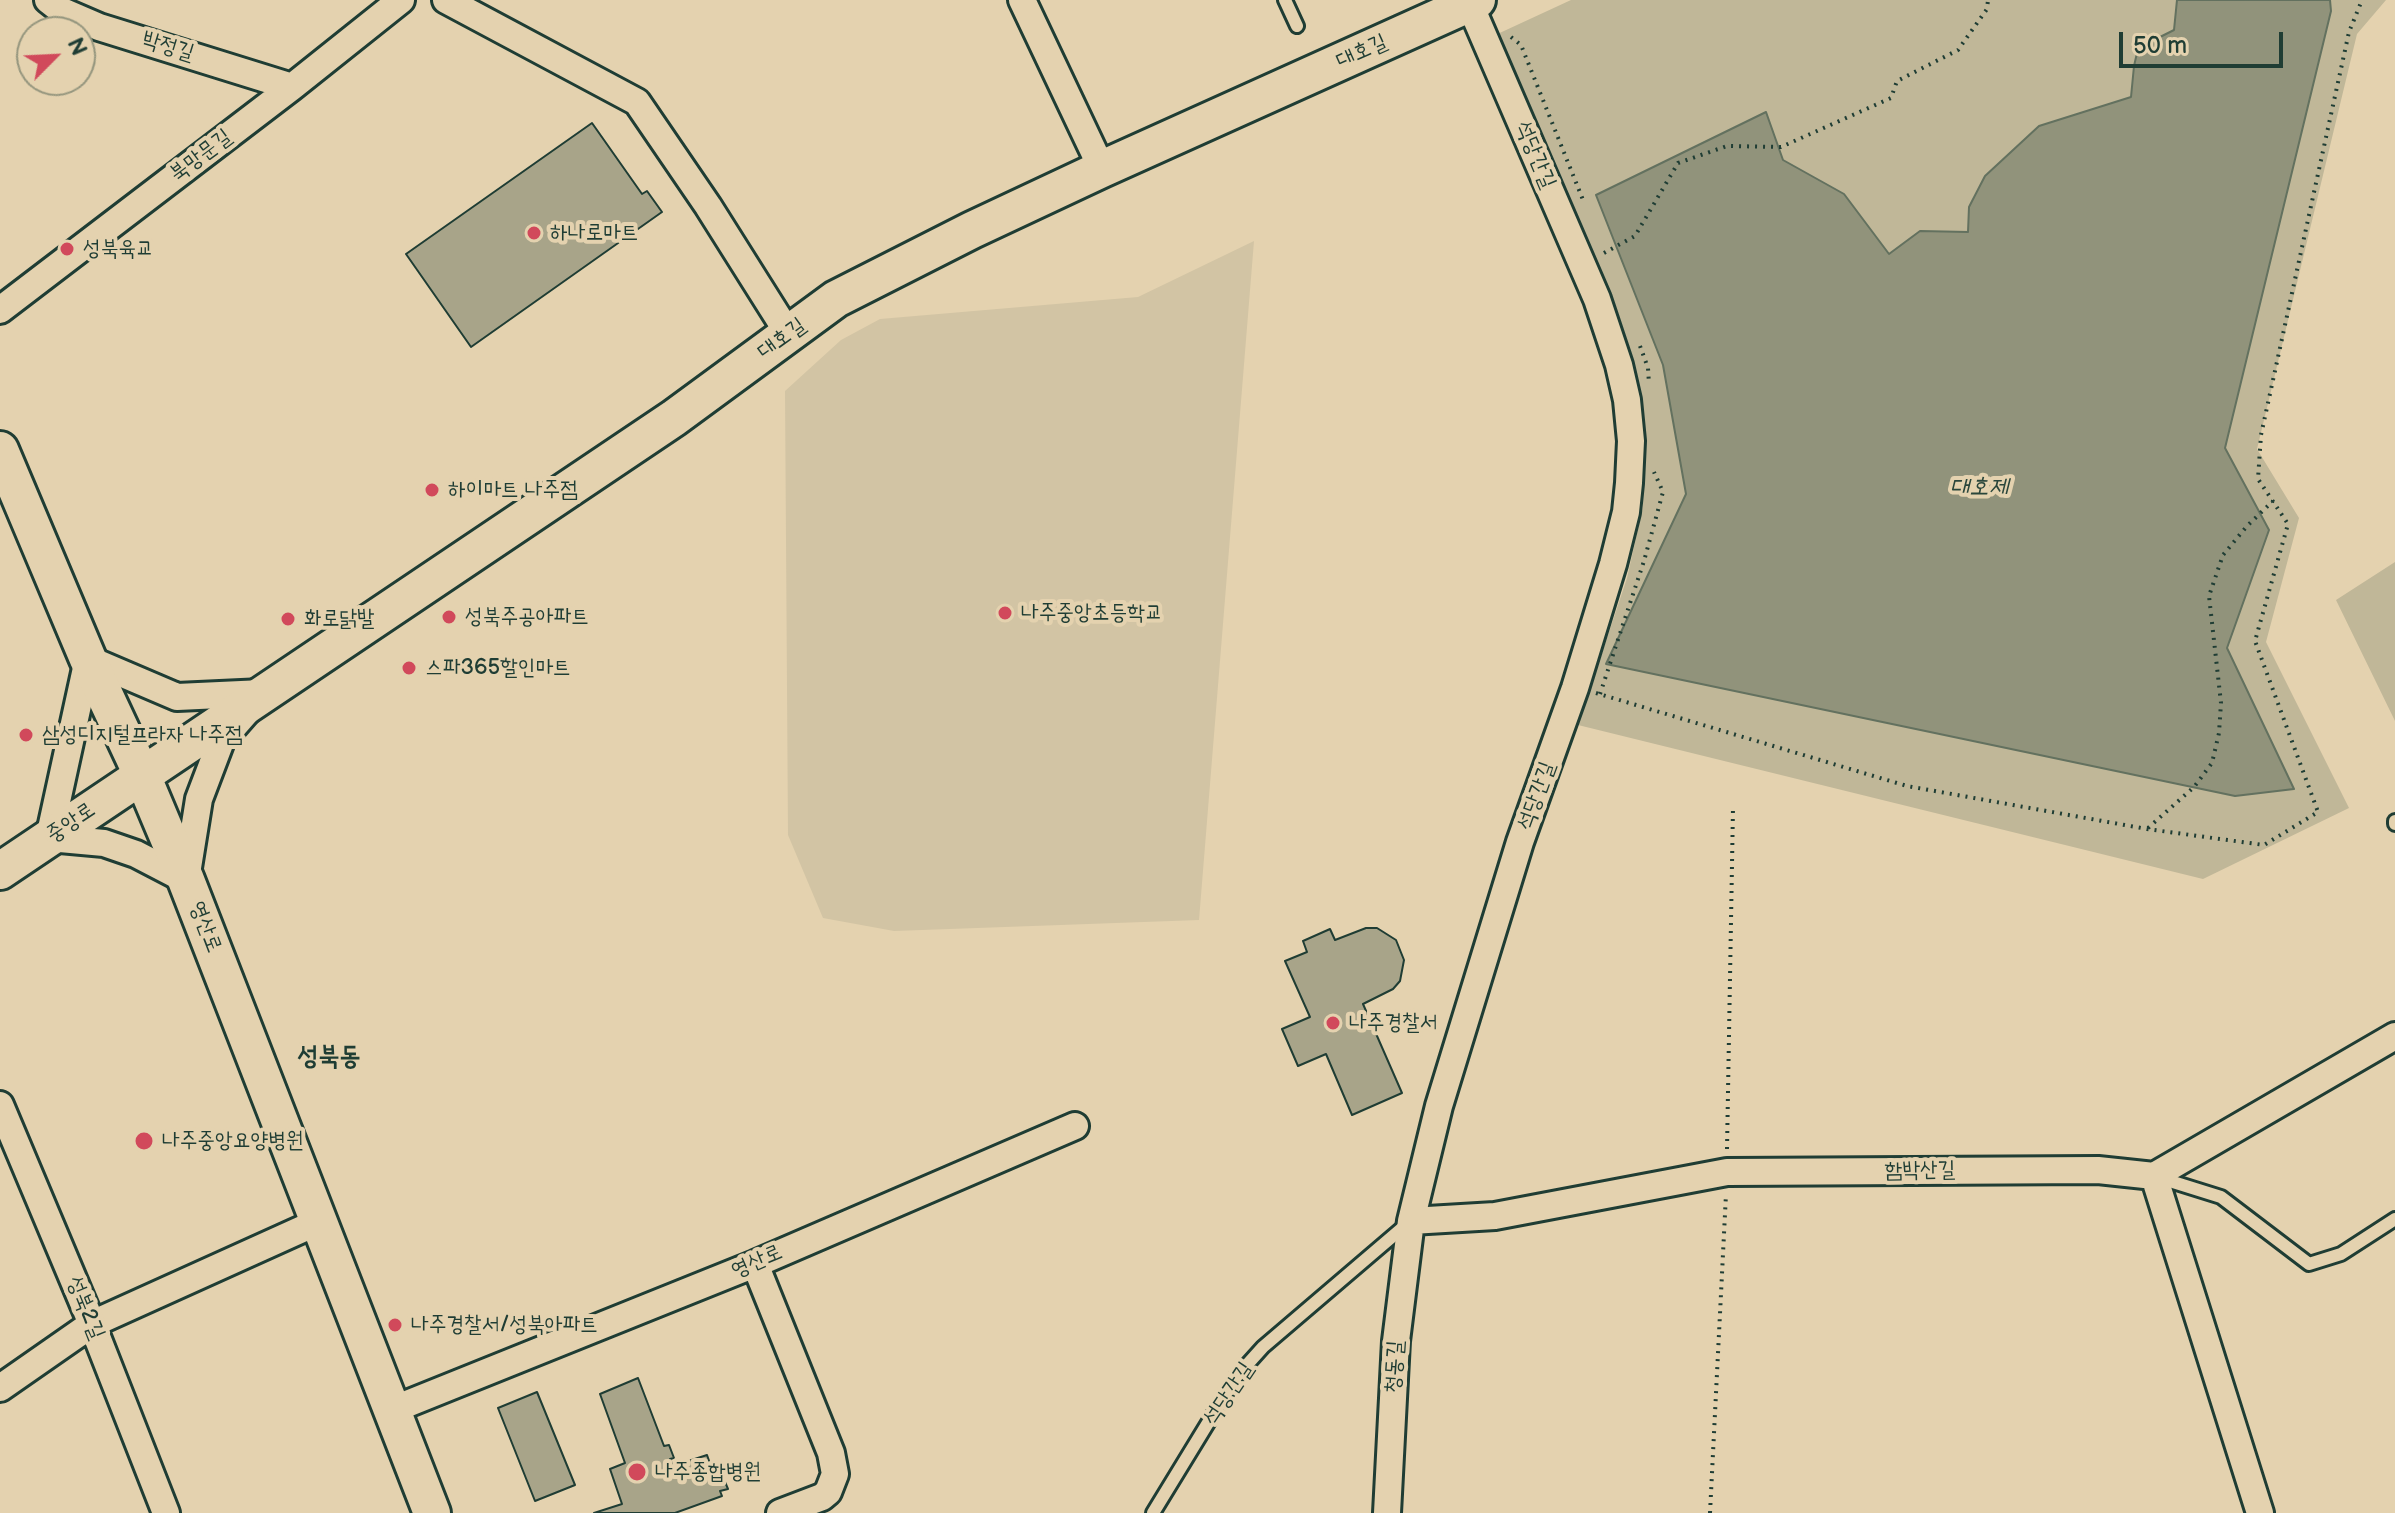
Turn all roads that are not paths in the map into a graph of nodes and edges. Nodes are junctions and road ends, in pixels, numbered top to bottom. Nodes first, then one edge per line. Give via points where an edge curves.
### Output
1 (48, 0) edge
2 (401, 0) edge
3 (446, 0) edge
4 (1022, 0) edge
5 (1285, 0) edge
6 (1472, 1) edge
7 (1297, 26) dead end
8 (292, 87) junction
9 (1102, 169) junction
10 (0, 310) edge
11 (788, 333) junction
12 (0, 450) edge
13 (88, 659) junction
14 (263, 693) junction
15 (142, 775) junction
16 (49, 838) junction
17 (0, 871) edge
18 (186, 880) junction
19 (2395, 1036) edge
20 (0, 1105) edge
21 (1075, 1126) dead end
22 (2154, 1176) junction
23 (2395, 1219) edge
24 (320, 1221) junction
25 (1411, 1221) junction
26 (755, 1264) junction
27 (92, 1324) junction
28 (0, 1388) edge
29 (392, 1410) junction
30 (817, 1503) edge
31 (166, 1513) edge
32 (432, 1513) edge
33 (780, 1513) edge
34 (1153, 1513) edge
35 (1387, 1513) edge
36 (2260, 1513) edge

1 - 8 street, 박정길 via 99,27
2 - 8 street, 북망문길
3 - 11 street via 637,102
4 - 9 street
5 - 7 lane
6 - 9 street, 대호길
6 - 25 street, 석당간길 via 1597,299 1619,365 1631,441 1626,512 1613,564 1439,1106
8 - 10 street, 북망문길
9 - 11 street, 대호길 via 836,299
11 - 14 street, 대호길 via 674,418
12 - 13 street, 영산로
13 - 14 street via 177,697
13 - 15 street, 영산로
13 - 16 street
14 - 15 street, 대호길
14 - 18 street via 221,741 199,799
15 - 16 street, 중앙로
15 - 18 street, 영산로
16 - 17 street, 중앙로
16 - 18 street via 104,843
18 - 24 street, 영산로
19 - 22 street
20 - 27 street, 성북2길
21 - 26 street, 영산로
22 - 23 lane, 함박산길 via 2221,1197 2309,1264 2341,1254
22 - 25 street, 함박산길 via 2098,1170 1727,1172 1495,1216
22 - 36 street
24 - 27 street
24 - 29 street, 영산로
25 - 34 lane, 석당간길 via 1263,1347 1236,1377
25 - 35 street, 청동길 via 1396,1341
26 - 29 street, 영산로
26 - 30 street via 831,1453 835,1474
27 - 28 street
27 - 31 street, 성북2길
29 - 32 street, 영산로
30 - 33 street

